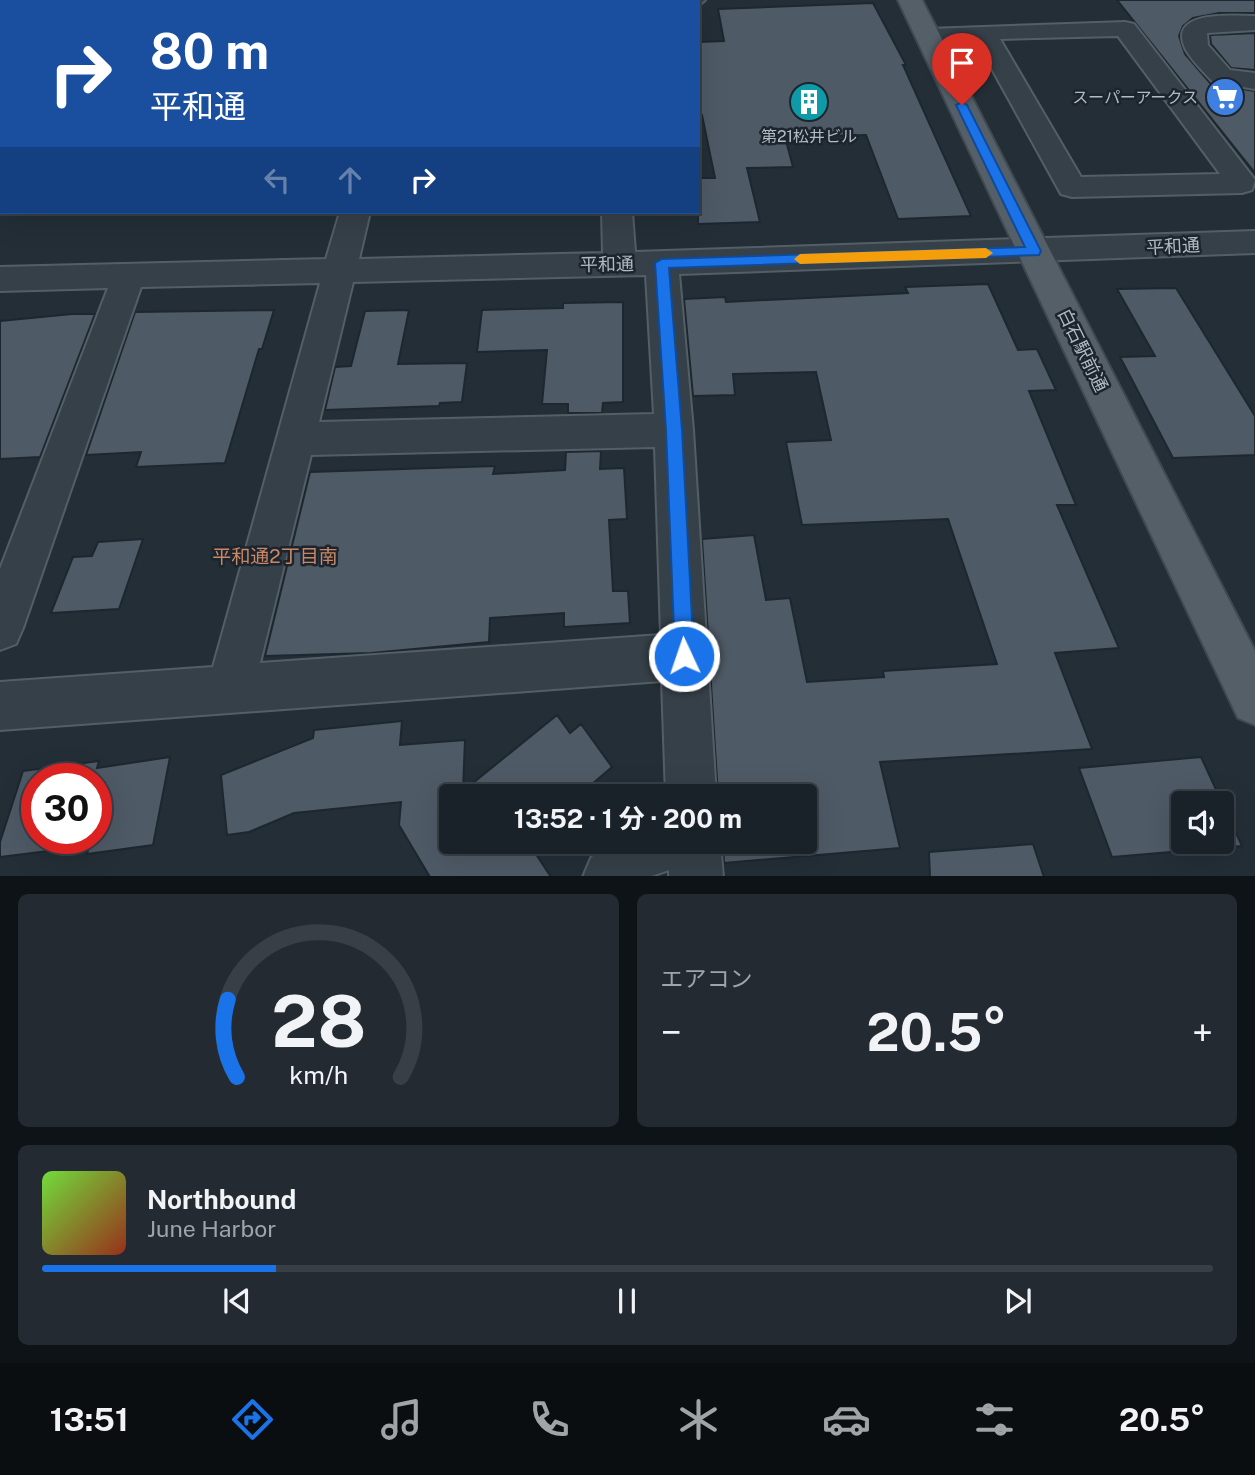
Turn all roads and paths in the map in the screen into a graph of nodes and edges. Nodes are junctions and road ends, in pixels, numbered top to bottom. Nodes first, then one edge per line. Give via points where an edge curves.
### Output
1 (909, 0) edge
2 (1255, 23) edge
3 (984, 32) junction
4 (928, 36) junction
5 (1196, 38) junction
6 (1255, 45) edge
7 (1255, 81) edge
8 (1248, 193) edge
9 (355, 214) edge
10 (617, 214) edge
11 (1255, 242) edge
12 (1034, 251) junction
13 (619, 263) junction
14 (662, 263) junction
15 (341, 271) junction
16 (128, 278) junction
17 (0, 279) edge
18 (674, 430) junction
19 (294, 439) junction
20 (0, 628) edge
21 (684, 656) junction
22 (230, 689) junction
23 (1255, 701) edge
24 (0, 706) edge
25 (690, 784) edge
26 (634, 854) edge
27 (695, 854) edge
28 (611, 876) edge
29 (696, 876) edge

1 - 4 main road, 白石駅前通
2 - 5 street via 1207,24
3 - 4 street
3 - 8 street via 1125,29
3 - 8 street via 1072,187
4 - 12 main road, 白石駅前通
5 - 6 street
5 - 7 street via 1222,78
9 - 15 street
10 - 13 street
11 - 12 street, 平和通
12 - 14 street, 平和通
12 - 23 main road, 白石駅前通
13 - 14 street, 平和通
13 - 15 street, 平和通
14 - 18 street
15 - 16 street, 平和通
15 - 19 street
16 - 17 street, 平和通
16 - 20 street
18 - 19 street
18 - 21 street
19 - 22 street
21 - 22 street
21 - 25 street
22 - 24 street
26 - 28 street
27 - 29 street

